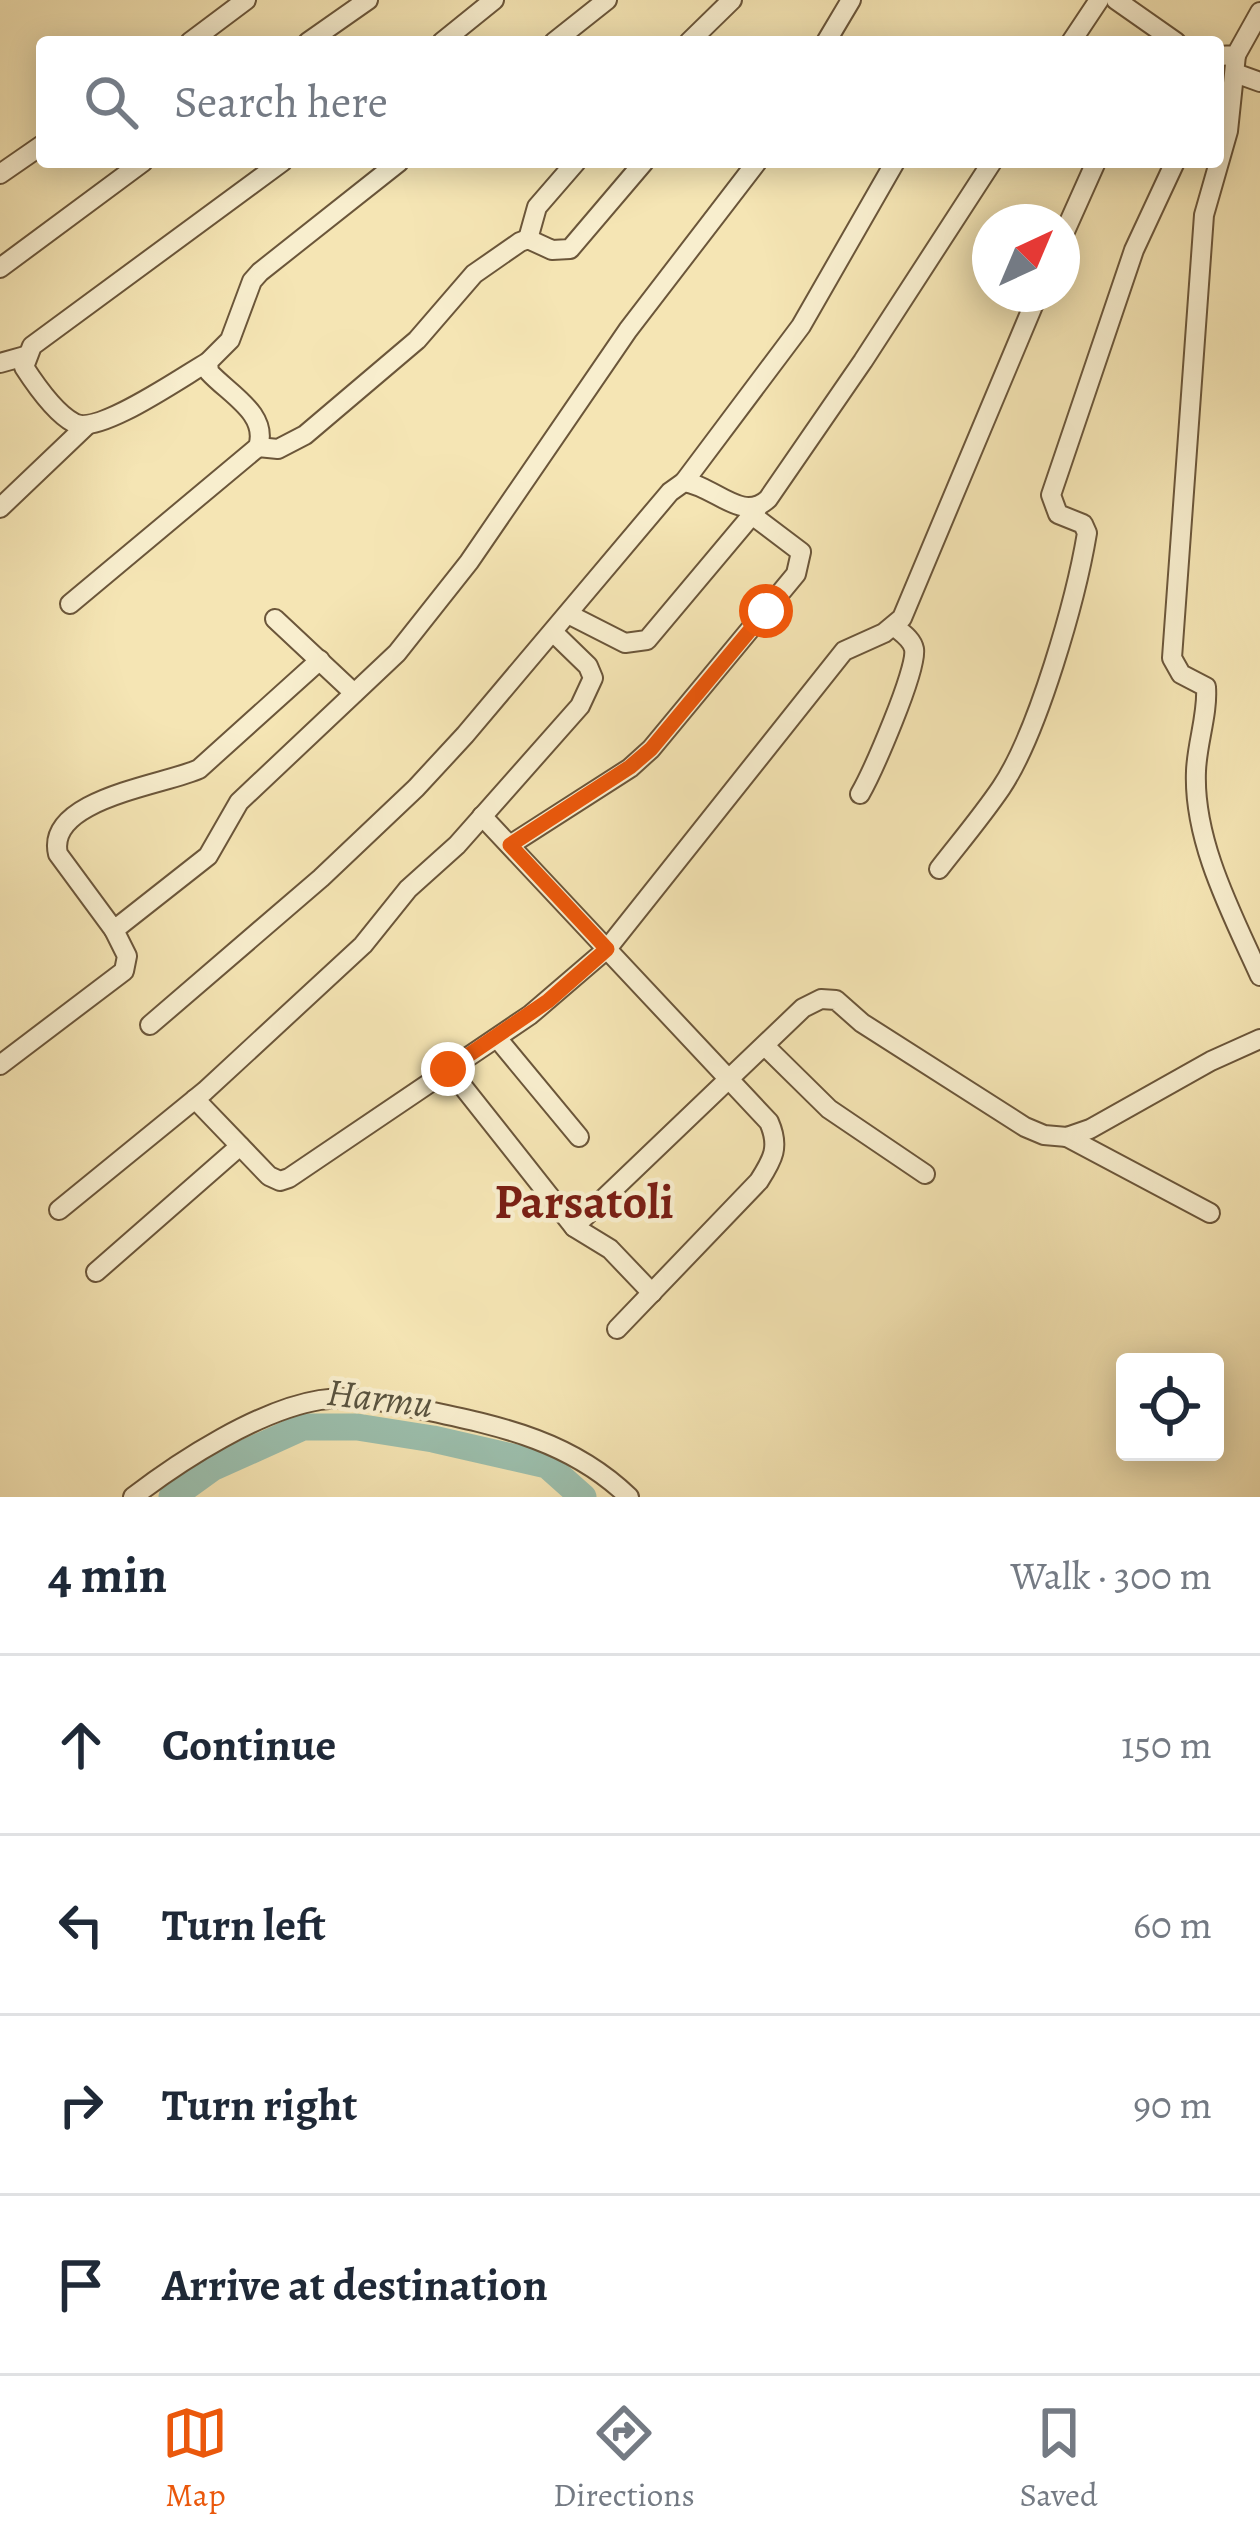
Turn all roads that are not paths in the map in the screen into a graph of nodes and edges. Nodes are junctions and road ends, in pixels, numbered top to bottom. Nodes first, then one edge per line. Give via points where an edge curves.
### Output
1 (247, 0) edge
2 (368, 0) edge
3 (494, 0) edge
4 (607, 0) edge
5 (732, 0) edge
6 (851, 0) edge
7 (1099, 0) edge
8 (1116, 0) edge
9 (1260, 12) edge
10 (198, 36) edge
11 (317, 36) edge
12 (449, 36) edge
13 (562, 36) edge
14 (695, 36) edge
15 (830, 36) edge
16 (1075, 36) edge
17 (1164, 36) edge
18 (1226, 62) edge
19 (1260, 82) edge
20 (1224, 145) edge
21 (36, 149) edge
22 (135, 168) edge
23 (274, 168) edge
24 (391, 168) edge
25 (571, 168) edge
26 (639, 168) edge
27 (752, 168) edge
28 (893, 168) edge
29 (988, 168) edge
30 (1093, 168) edge
31 (1172, 168) edge
32 (1217, 168) edge
33 (0, 174) edge
34 (1077, 204) edge
35 (528, 239) junction
36 (0, 268) edge
37 (1031, 312) edge
38 (25, 356) junction
39 (208, 362) junction
40 (0, 363) edge
41 (86, 426) junction
42 (258, 447) junction
43 (684, 482) junction
44 (0, 508) edge
45 (755, 512) junction
46 (70, 604) dead end
47 (568, 614) junction
48 (275, 619) dead end
49 (895, 627) junction
50 (554, 632) junction
51 (320, 660) junction
52 (354, 693) junction
53 (860, 794) dead end
54 (482, 815) junction
55 (510, 845) junction
56 (939, 869) dead end
57 (114, 930) junction
58 (607, 949) junction
59 (1260, 976) edge
60 (149, 1025) dead end
61 (497, 1038) junction
62 (1260, 1040) edge
63 (765, 1046) junction
64 (0, 1065) edge
65 (448, 1069) junction
66 (731, 1081) junction
67 (195, 1099) junction
68 (580, 1137) dead end
69 (1067, 1137) junction
70 (240, 1146) junction
71 (925, 1174) dead end
72 (59, 1210) dead end
73 (1210, 1213) dead end
74 (574, 1228) junction
75 (97, 1272) dead end
76 (652, 1293) junction
77 (617, 1329) dead end
78 (133, 1497) edge
79 (629, 1497) edge

1 - 10 street
2 - 11 street
3 - 12 street
4 - 13 street
5 - 14 street
6 - 15 street
7 - 16 street
8 - 17 street
9 - 18 street
18 - 19 street
18 - 20 street
21 - 33 street
22 - 36 street
23 - 38 street
24 - 39 street via 260,272 230,340
25 - 35 street via 537,207
26 - 35 street via 570,249
27 - 52 street via 628,330 469,562
28 - 43 street via 801,326
29 - 45 street
30 - 34 street
31 - 56 street via 1134,250 1052,495 1058,514 1087,533 1048,676 1019,757
32 - 59 street via 1204,215 1172,658 1181,674 1206,687 1196,769 1200,811 1216,873
35 - 42 street via 474,274 417,340 304,435 278,449
37 - 49 street
38 - 40 street
38 - 41 street via 32,379
39 - 41 street
39 - 42 street via 254,415
41 - 44 street
42 - 46 street
43 - 45 street
43 - 47 street
45 - 47 street via 647,640 625,643
45 - 55 street via 802,552 796,574 651,749
47 - 50 street
48 - 51 street
49 - 53 street via 910,640 914,660
49 - 58 street via 844,651
50 - 54 street via 588,666 590,688
50 - 60 street via 416,788
51 - 52 street
51 - 57 street via 199,769 134,787 62,825 58,854
52 - 57 street via 239,802 208,856
54 - 55 street
54 - 67 street via 363,945
55 - 58 street
57 - 64 street via 127,956 124,971
58 - 61 street
58 - 66 street
61 - 65 street
61 - 68 street
62 - 69 street
63 - 66 street
63 - 69 street via 803,1008 836,1000 1024,1127
63 - 71 street via 829,1109
65 - 70 street via 289,1178 269,1176
65 - 74 street
66 - 74 street
66 - 76 street via 769,1122 776,1155
67 - 70 street
67 - 72 street
69 - 73 street
70 - 75 street
74 - 76 street via 610,1249
76 - 77 street
78 - 79 street via 260,1421 344,1398 512,1429 584,1461

